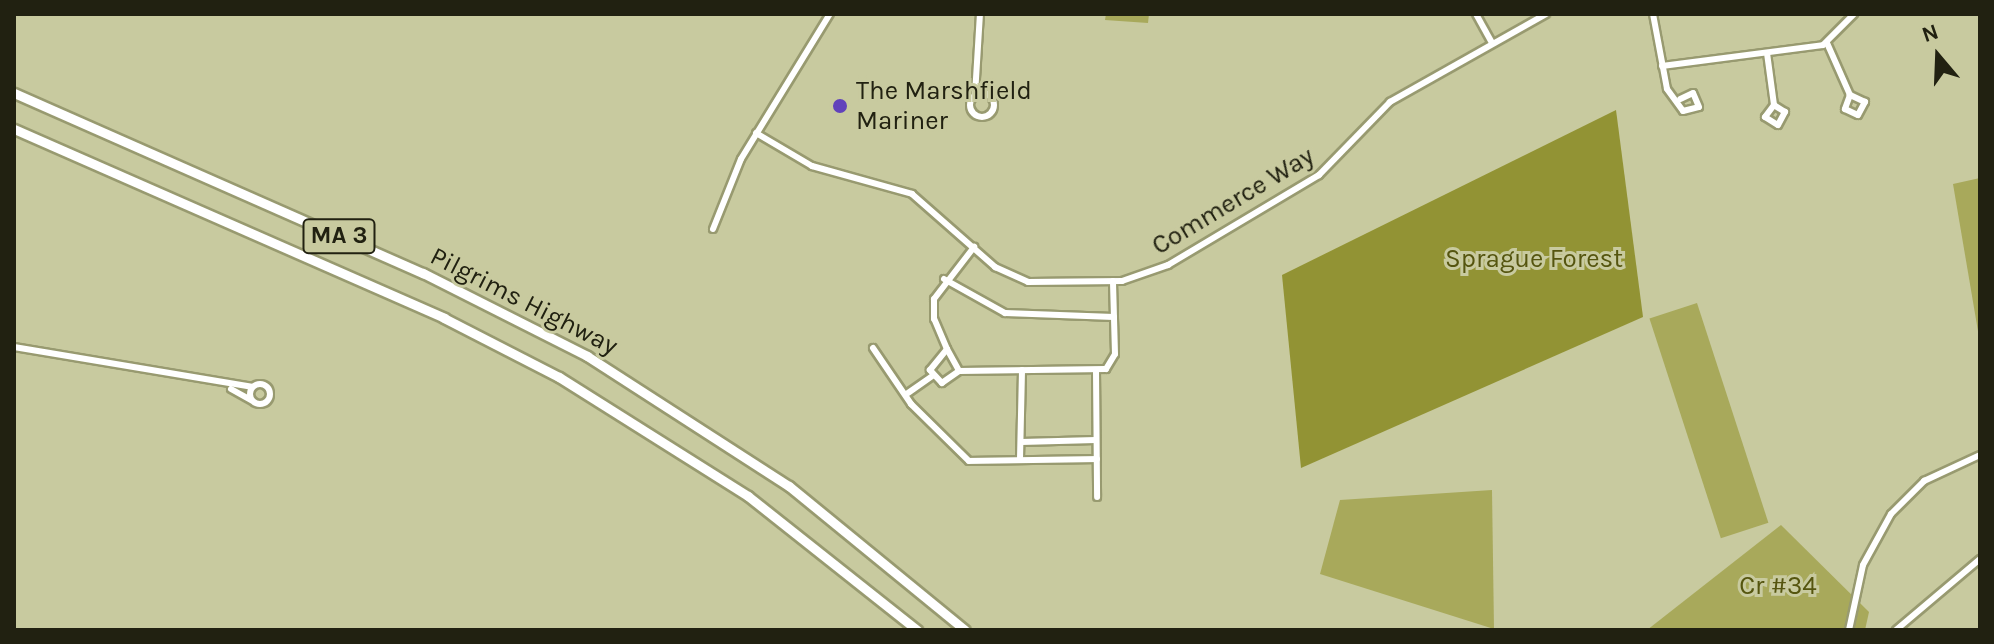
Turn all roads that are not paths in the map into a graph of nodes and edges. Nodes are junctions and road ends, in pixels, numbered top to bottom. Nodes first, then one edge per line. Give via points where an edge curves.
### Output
1 (830, 14) edge
2 (980, 14) edge
3 (1476, 14) edge
4 (1546, 14) edge
5 (1653, 14) edge
6 (1854, 14) edge
7 (1492, 43) junction
8 (1827, 43) junction
9 (1767, 53) junction
10 (1662, 66) junction
11 (14, 93) edge
12 (975, 95) junction
13 (1850, 95) dead end
14 (1680, 99) dead end
15 (1774, 105) dead end
16 (14, 129) edge
17 (756, 133) junction
18 (713, 229) dead end
19 (974, 247) junction
20 (944, 279) junction
21 (1113, 281) junction
22 (1114, 317) junction
23 (873, 348) dead end
24 (14, 349) edge
25 (947, 349) junction
26 (1022, 370) junction
27 (959, 371) junction
28 (1096, 371) junction
29 (932, 376) junction
30 (252, 387) junction
31 (231, 389) junction
32 (908, 393) junction
33 (251, 400) junction
34 (1096, 440) junction
35 (1021, 442) junction
36 (1980, 455) edge
37 (1020, 459) junction
38 (1097, 459) junction
39 (1097, 497) dead end
40 (1980, 559) edge
41 (917, 630) edge
42 (965, 630) edge
43 (1849, 630) edge
44 (1896, 630) edge

1 - 17 street via 818,44
2 - 12 street
3 - 7 street
4 - 7 street, Commerce Way
5 - 10 street
6 - 8 street
7 - 21 street, Commerce Way via 1390,102 1319,175 1168,265
8 - 9 street
8 - 13 street
9 - 10 street
9 - 15 street
10 - 14 street via 1667,89
11 - 42 highway, Pilgrims Highway / MA 3 via 411,267 587,356 777,477
12 - 12 street via 992,97 990,115 971,111
16 - 41 highway, Pilgrims Highway / MA 3 via 444,318 559,377 748,496
17 - 18 street
17 - 19 street, Commerce Way via 812,166 912,194
19 - 20 street
19 - 21 street, Commerce Way via 1028,282
20 - 22 street via 1005,313
20 - 25 street via 933,309
21 - 22 street
22 - 28 street via 1112,364
23 - 32 street
24 - 31 street
25 - 27 street
25 - 29 street via 931,364
26 - 27 street
26 - 28 street
26 - 35 street
27 - 29 street via 950,382
28 - 34 street
29 - 32 street
30 - 31 street
30 - 33 street
30 - 33 street via 265,385 270,396 260,404
31 - 33 street
32 - 37 street via 969,461
34 - 35 street
34 - 38 street
35 - 37 street
36 - 43 street via 1924,481 1891,514 1863,565
37 - 38 street
38 - 39 street
40 - 44 street

